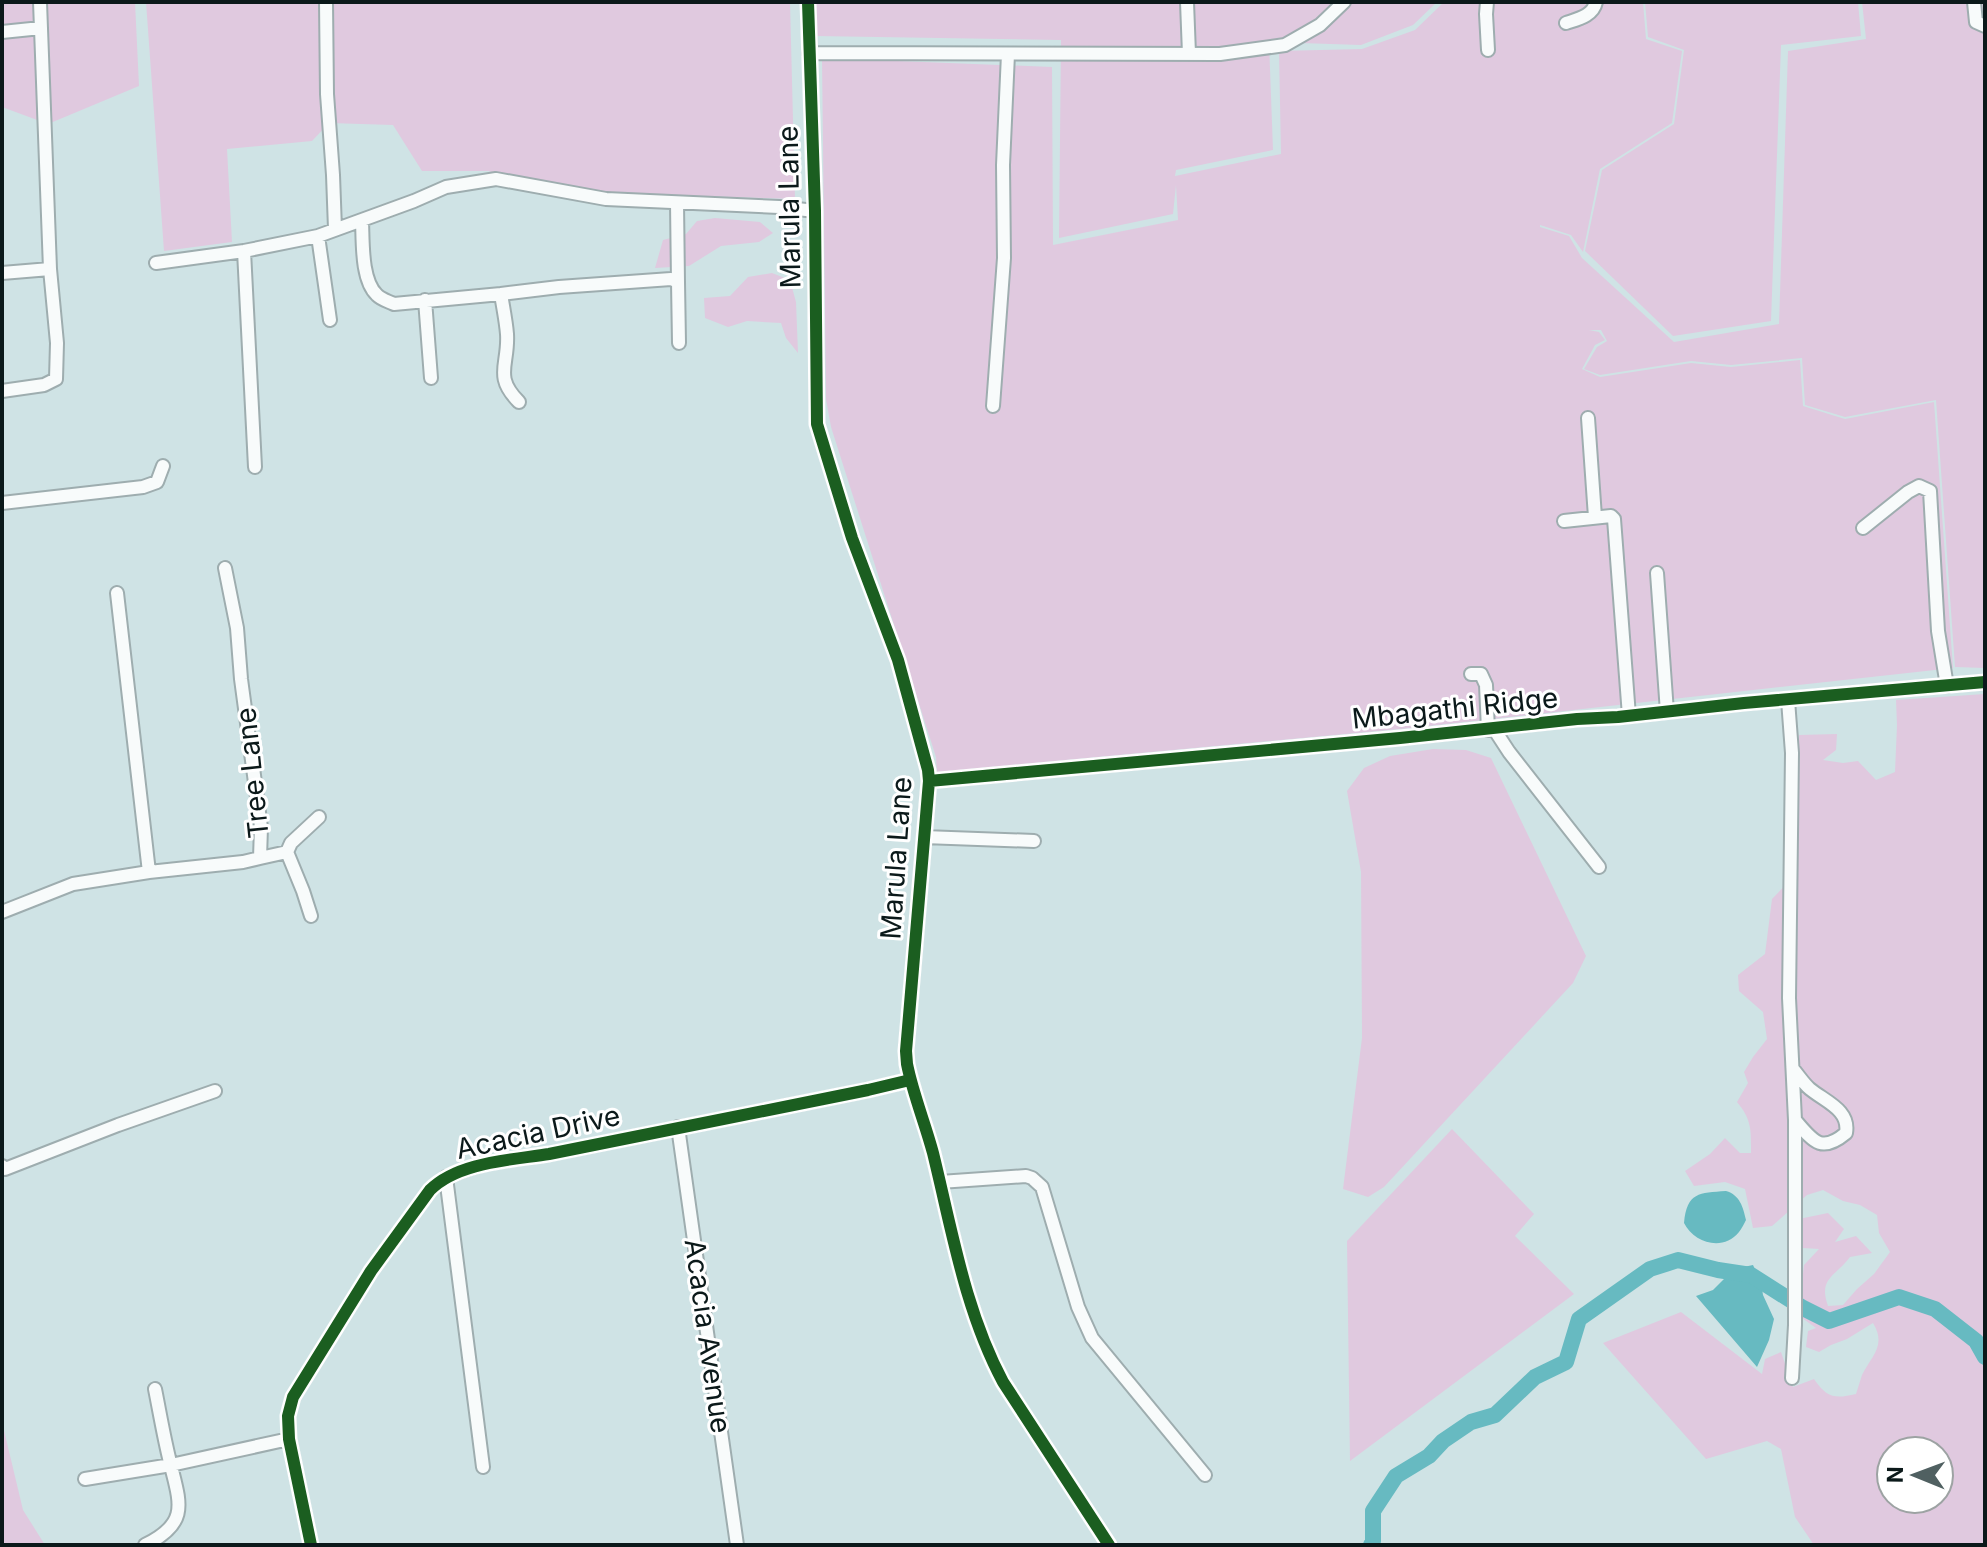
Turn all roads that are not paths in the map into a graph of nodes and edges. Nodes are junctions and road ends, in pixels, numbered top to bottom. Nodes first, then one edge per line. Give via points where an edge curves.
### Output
1 (40, 2) edge
2 (326, 2) edge
3 (808, 2) edge
4 (1187, 2) edge
5 (1344, 2) edge
6 (1487, 2) edge
7 (1596, 2) edge
8 (1974, 2) edge
9 (1566, 23) dead end
10 (1985, 26) edge
11 (41, 28) junction
12 (2, 32) edge
13 (1488, 50) dead end
14 (809, 53) junction
15 (1008, 54) junction
16 (1189, 54) junction
17 (677, 203) junction
18 (815, 211) junction
19 (362, 221) junction
20 (335, 229) junction
21 (318, 236) junction
22 (244, 251) junction
23 (156, 263) dead end
24 (50, 269) junction
25 (2, 273) edge
26 (678, 282) junction
27 (501, 294) junction
28 (425, 300) junction
29 (330, 320) dead end
30 (679, 343) dead end
31 (431, 378) dead end
32 (2, 391) edge
33 (519, 402) dead end
34 (993, 406) dead end
35 (1588, 418) dead end
36 (163, 466) dead end
37 (255, 467) dead end
38 (2, 503) edge
39 (1595, 517) junction
40 (1564, 521) dead end
41 (1863, 528) dead end
42 (225, 568) dead end
43 (1657, 573) dead end
44 (117, 593) dead end
45 (1471, 674) dead end
46 (1985, 682) edge
47 (1947, 686) junction
48 (1788, 700) junction
49 (1667, 712) junction
50 (1629, 716) junction
51 (1491, 730) junction
52 (929, 781) junction
53 (319, 817) dead end
54 (924, 837) junction
55 (1034, 841) dead end
56 (287, 852) junction
57 (260, 858) junction
58 (1599, 867) dead end
59 (149, 872) junction
60 (2, 912) edge
61 (311, 916) dead end
62 (1793, 1069) junction
63 (910, 1080) junction
64 (215, 1091) dead end
65 (1795, 1120) junction
66 (678, 1127) junction
67 (2, 1166) edge
68 (446, 1177) junction
69 (940, 1182) junction
70 (1792, 1378) dead end
71 (155, 1389) dead end
72 (289, 1439) junction
73 (171, 1465) junction
74 (483, 1467) dead end
75 (1205, 1475) dead end
76 (85, 1479) dead end
77 (145, 1545) edge
78 (311, 1545) edge
79 (737, 1545) edge
80 (1109, 1545) edge

1 - 11 street
2 - 20 street
3 - 14 street, Marula Lane
4 - 16 street
5 - 16 street via 1320,25 1285,45
6 - 13 street
7 - 9 street via 1584,17
8 - 10 street via 1976,22
11 - 12 street
11 - 24 street
14 - 15 street
14 - 18 street, Marula Lane
15 - 16 street
15 - 34 street via 1004,258
17 - 18 street
17 - 19 street via 606,199 496,179 446,187
17 - 26 street
18 - 52 street, Marula Lane via 817,424 898,660
19 - 20 street
19 - 28 street via 371,289 394,304
20 - 21 street
21 - 22 street
21 - 29 street
22 - 23 street
22 - 37 street
24 - 25 street
24 - 32 street via 56,379
26 - 27 street
26 - 30 street
27 - 28 street
27 - 33 street via 507,333 503,372 507,390
28 - 31 street
35 - 39 street
36 - 38 street via 157,482 143,487
39 - 40 street
39 - 50 street via 1614,519
41 - 47 street via 1908,492 1919,486 1930,491 1938,631
42 - 57 street, Tree Lane via 237,628 261,827
43 - 49 street
44 - 59 street
45 - 51 street via 1481,674 1486,685
46 - 47 street, Mbagathi Ridge
47 - 48 street, Mbagathi Ridge
48 - 49 street, Mbagathi Ridge
48 - 62 street
49 - 50 street, Mbagathi Ridge
50 - 51 street, Mbagathi Ridge
51 - 52 street, Mbagathi Ridge
51 - 58 street
52 - 54 street, Marula Lane
53 - 56 street
54 - 55 street
54 - 63 street, Marula Lane via 906,1051
56 - 57 street
56 - 61 street
57 - 59 street, Tree Lane
59 - 60 street, Tree Lane via 73,884
62 - 65 street
62 - 65 street via 1807,1088 1845,1116 1846,1133 1822,1144
63 - 66 street, Acacia Drive
63 - 69 street, Marula Lane
64 - 67 street
65 - 70 street
66 - 68 street, Acacia Drive via 500,1161
66 - 79 street, Acacia Avenue
68 - 72 street, Acacia Drive via 430,1190 371,1271 293,1397
68 - 74 street
69 - 75 street via 1026,1176 1037,1181 1092,1338
69 - 80 street, Marula Lane via 976,1322 991,1359
71 - 73 street
72 - 73 street
72 - 78 street, Acacia Drive
73 - 76 street
73 - 77 street via 178,1512 170,1529

